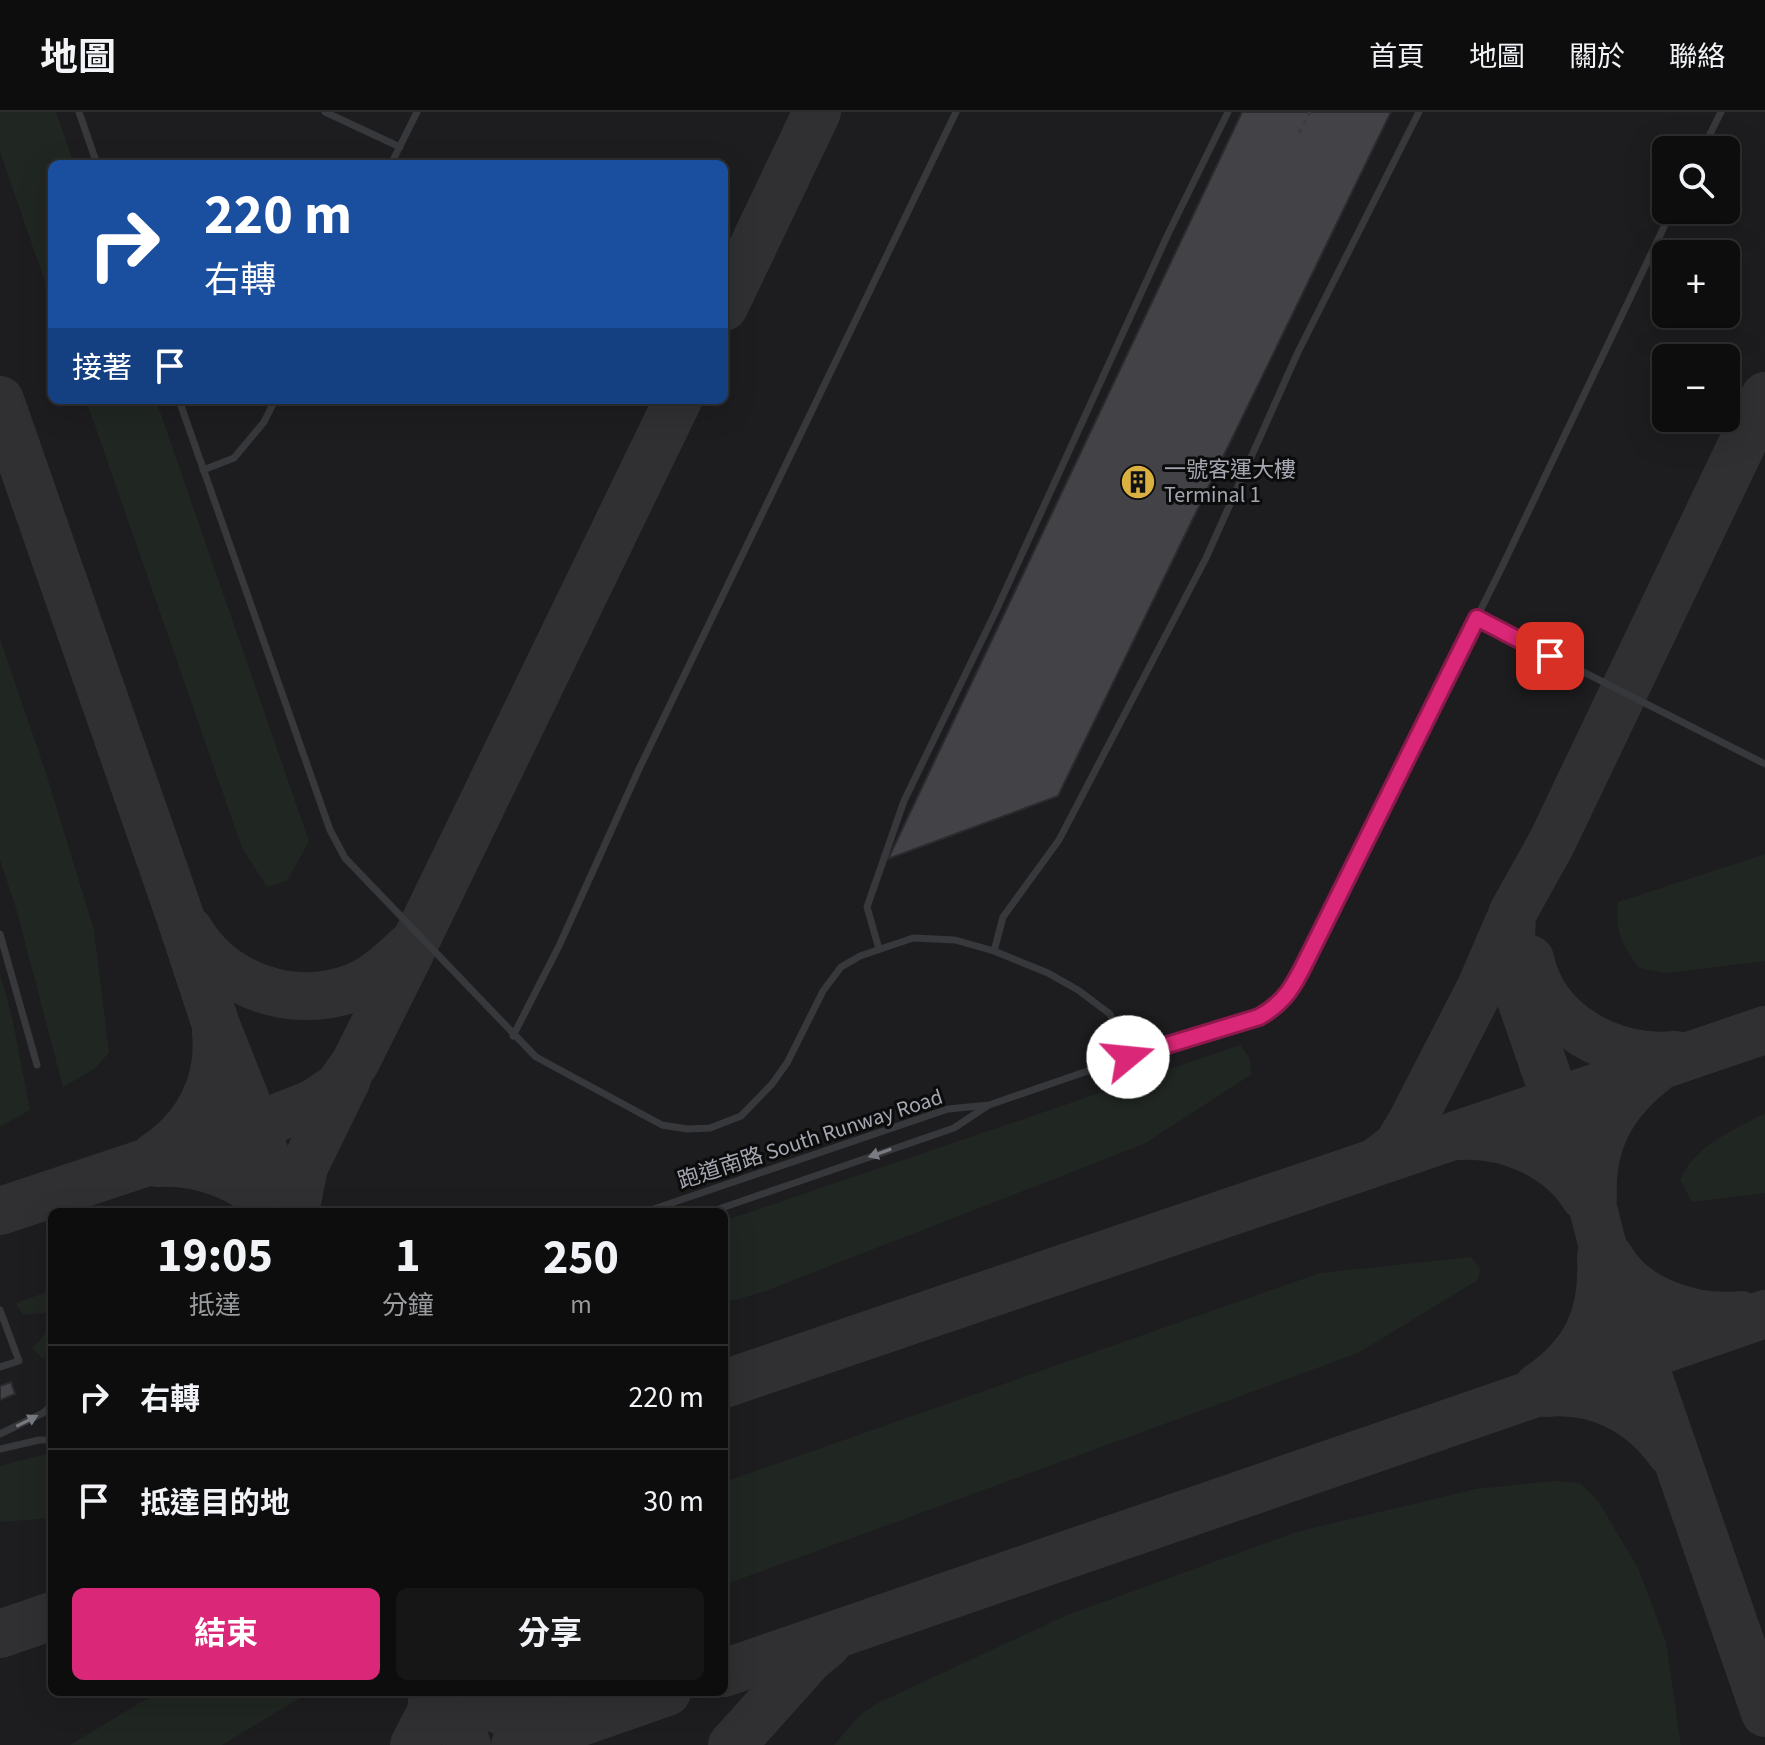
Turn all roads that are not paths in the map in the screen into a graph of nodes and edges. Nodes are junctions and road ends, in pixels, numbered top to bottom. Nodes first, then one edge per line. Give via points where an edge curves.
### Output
1 (79, 112) edge
2 (325, 112) edge
3 (417, 112) edge
4 (956, 112) edge
5 (1228, 112) edge
6 (1419, 112) edge
7 (1710, 112) edge
8 (1720, 114) edge
9 (1709, 136) edge
10 (400, 147) junction
11 (96, 160) edge
12 (393, 160) edge
13 (1665, 224) edge
14 (180, 404) edge
15 (273, 404) edge
16 (203, 470) junction
17 (1477, 618) junction
18 (1765, 764) edge
19 (0, 934) edge
20 (879, 949) junction
21 (994, 951) junction
22 (513, 1036) junction
23 (1128, 1057) junction
24 (37, 1065) dead end
25 (989, 1105) junction
26 (657, 1208) edge
27 (722, 1208) edge
28 (0, 1310) edge
29 (0, 1367) edge
30 (48, 1409) edge
31 (0, 1434) edge
32 (48, 1440) edge
33 (0, 1449) edge

1 - 11 lane
2 - 10 lane
3 - 10 lane
4 - 22 lane
5 - 20 lane via 904,801 867,907
6 - 21 lane via 1298,352 1206,558 1059,840 1003,917
7 - 8 lane
8 - 9 lane
10 - 12 lane
13 - 17 lane, 跑道南路 South Runway Road
14 - 16 lane
15 - 16 lane via 234,458
16 - 22 lane via 330,830 345,858
17 - 18 lane
17 - 23 lane, 跑道南路 South Runway Road via 1291,990 1259,1017
19 - 24 lane
20 - 21 lane via 913,938 934,938
20 - 22 lane via 831,977 787,1063 741,1116 710,1128 662,1125 536,1057
21 - 23 lane via 1048,973 1110,1014
23 - 25 lane, 跑道南路 South Runway Road
25 - 26 lane, 跑道南路 South Runway Road via 948,1109
25 -> 27 lane, 跑道南路 South Runway Road via 954,1128
28 - 29 lane via 19,1361
31 -> 30 lane
32 - 33 lane

